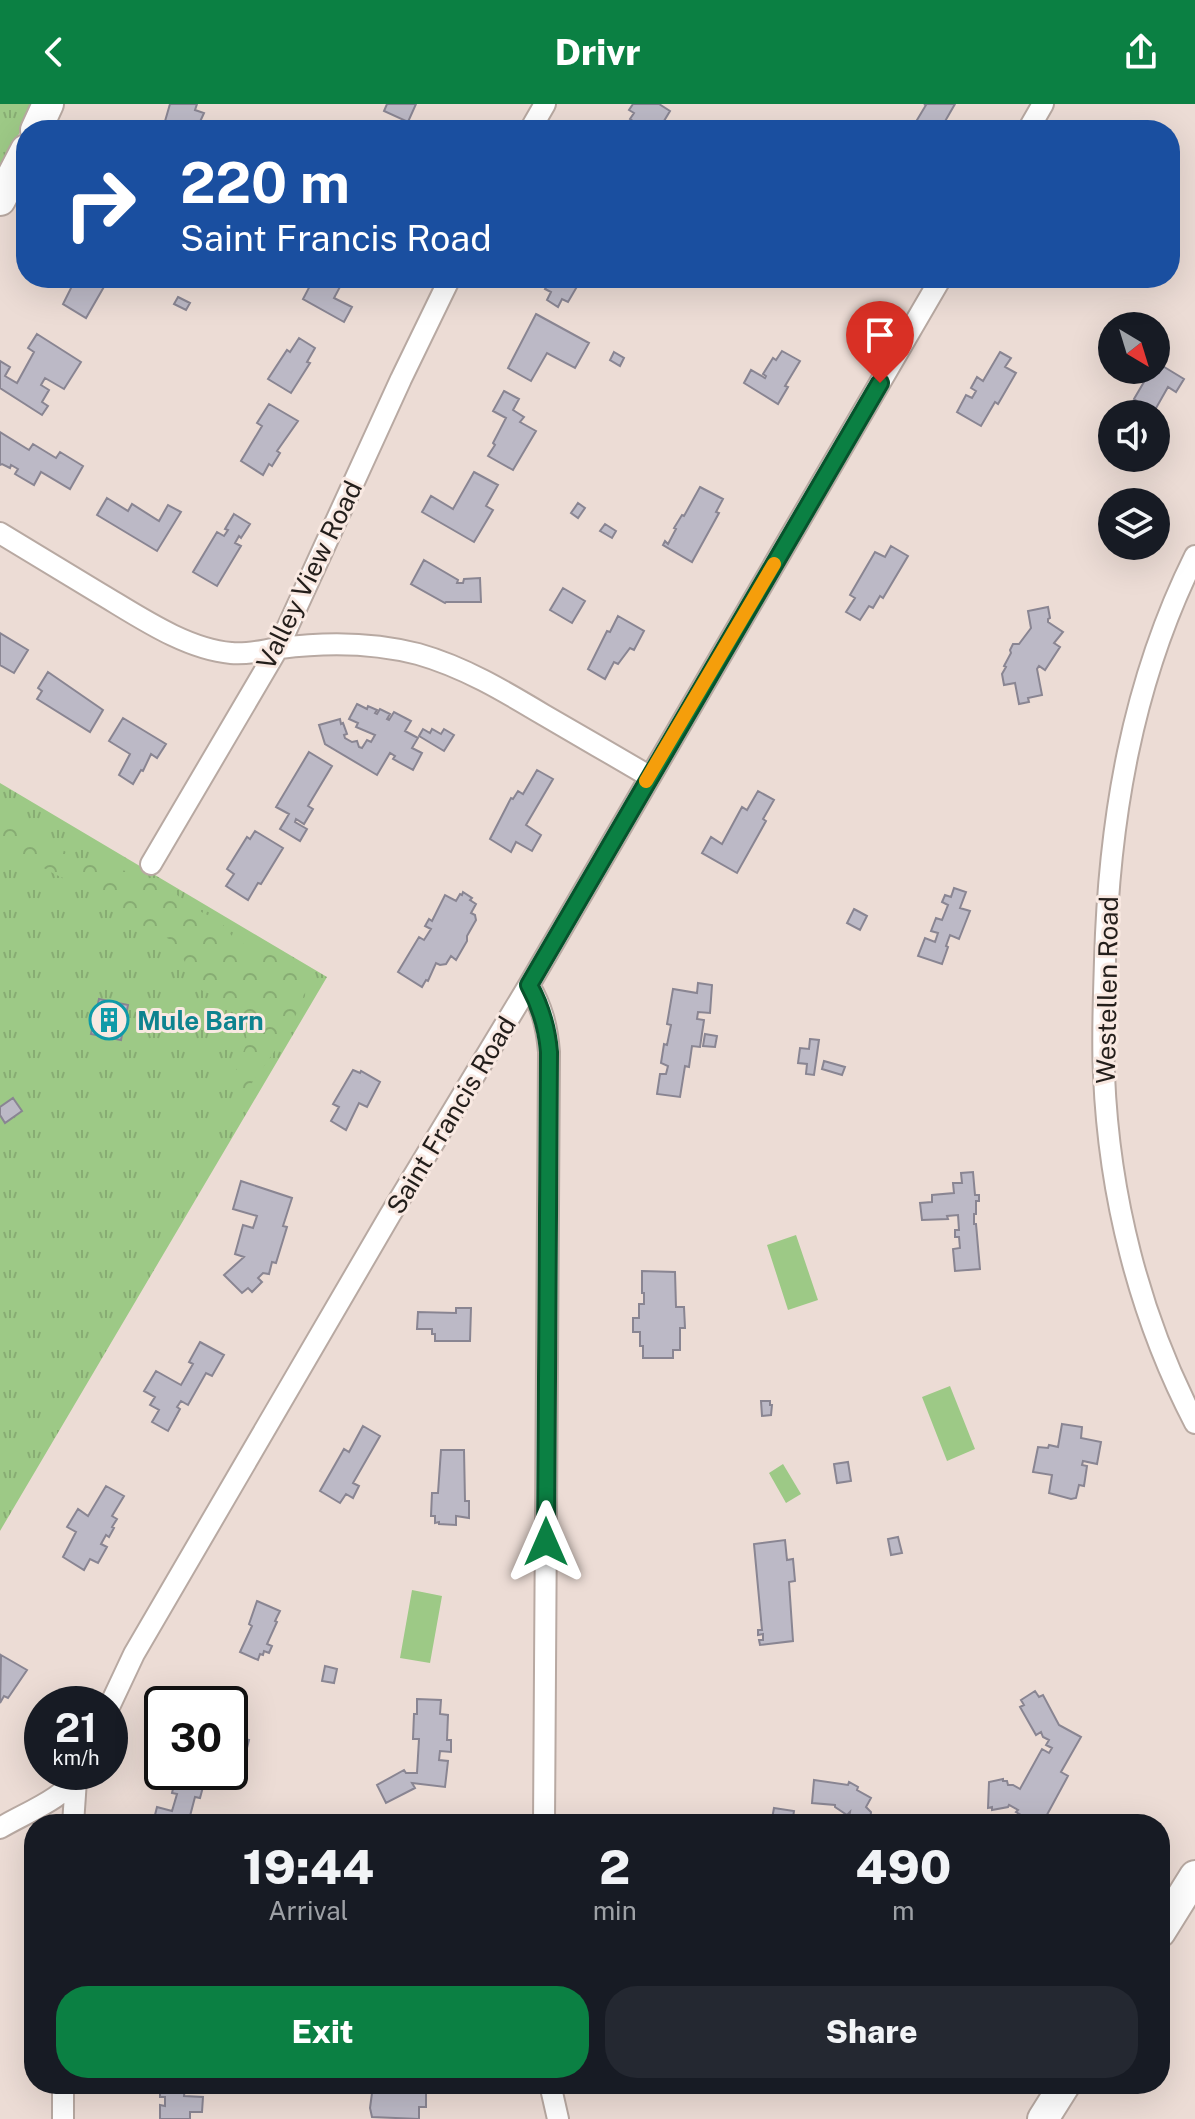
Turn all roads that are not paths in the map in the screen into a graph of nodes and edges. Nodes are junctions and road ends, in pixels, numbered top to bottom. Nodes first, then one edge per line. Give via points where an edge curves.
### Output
1 (16, 169) edge
2 (0, 200) edge
3 (445, 288) edge
4 (935, 288) edge
5 (0, 533) edge
6 (1195, 556) edge
7 (278, 648) junction
8 (649, 776) junction
9 (151, 864) dead end
10 (529, 985) junction
11 (1195, 1423) edge
12 (119, 1686) edge
13 (63, 1790) edge
14 (77, 1790) edge
15 (24, 1814) edge
16 (24, 1814) edge
17 (74, 1814) edge
18 (544, 1814) edge
19 (0, 1828) edge
20 (1195, 1876) edge
21 (1170, 1916) edge
22 (63, 2094) edge
23 (552, 2094) edge
24 (1059, 2094) edge
25 (63, 2119) edge
26 (558, 2119) edge
27 (1043, 2119) edge

1 - 2 street
3 - 7 street, Valley View Road
4 - 8 street, Saint Francis Road
5 - 7 street via 174,635 231,653
6 - 11 street, Westellen Road via 1158,640 1125,763 1109,877 1104,1061 1111,1159 1131,1254 1167,1366
7 - 8 street via 377,646 456,666
7 - 9 street, Valley View Road
8 - 10 street, Saint Francis Road
10 - 12 street, Saint Francis Road
10 - 18 street via 541,1007 549,1052
13 - 15 street
14 - 17 street
16 - 19 street
20 - 21 street
22 - 25 street
23 - 26 street
24 - 27 street

